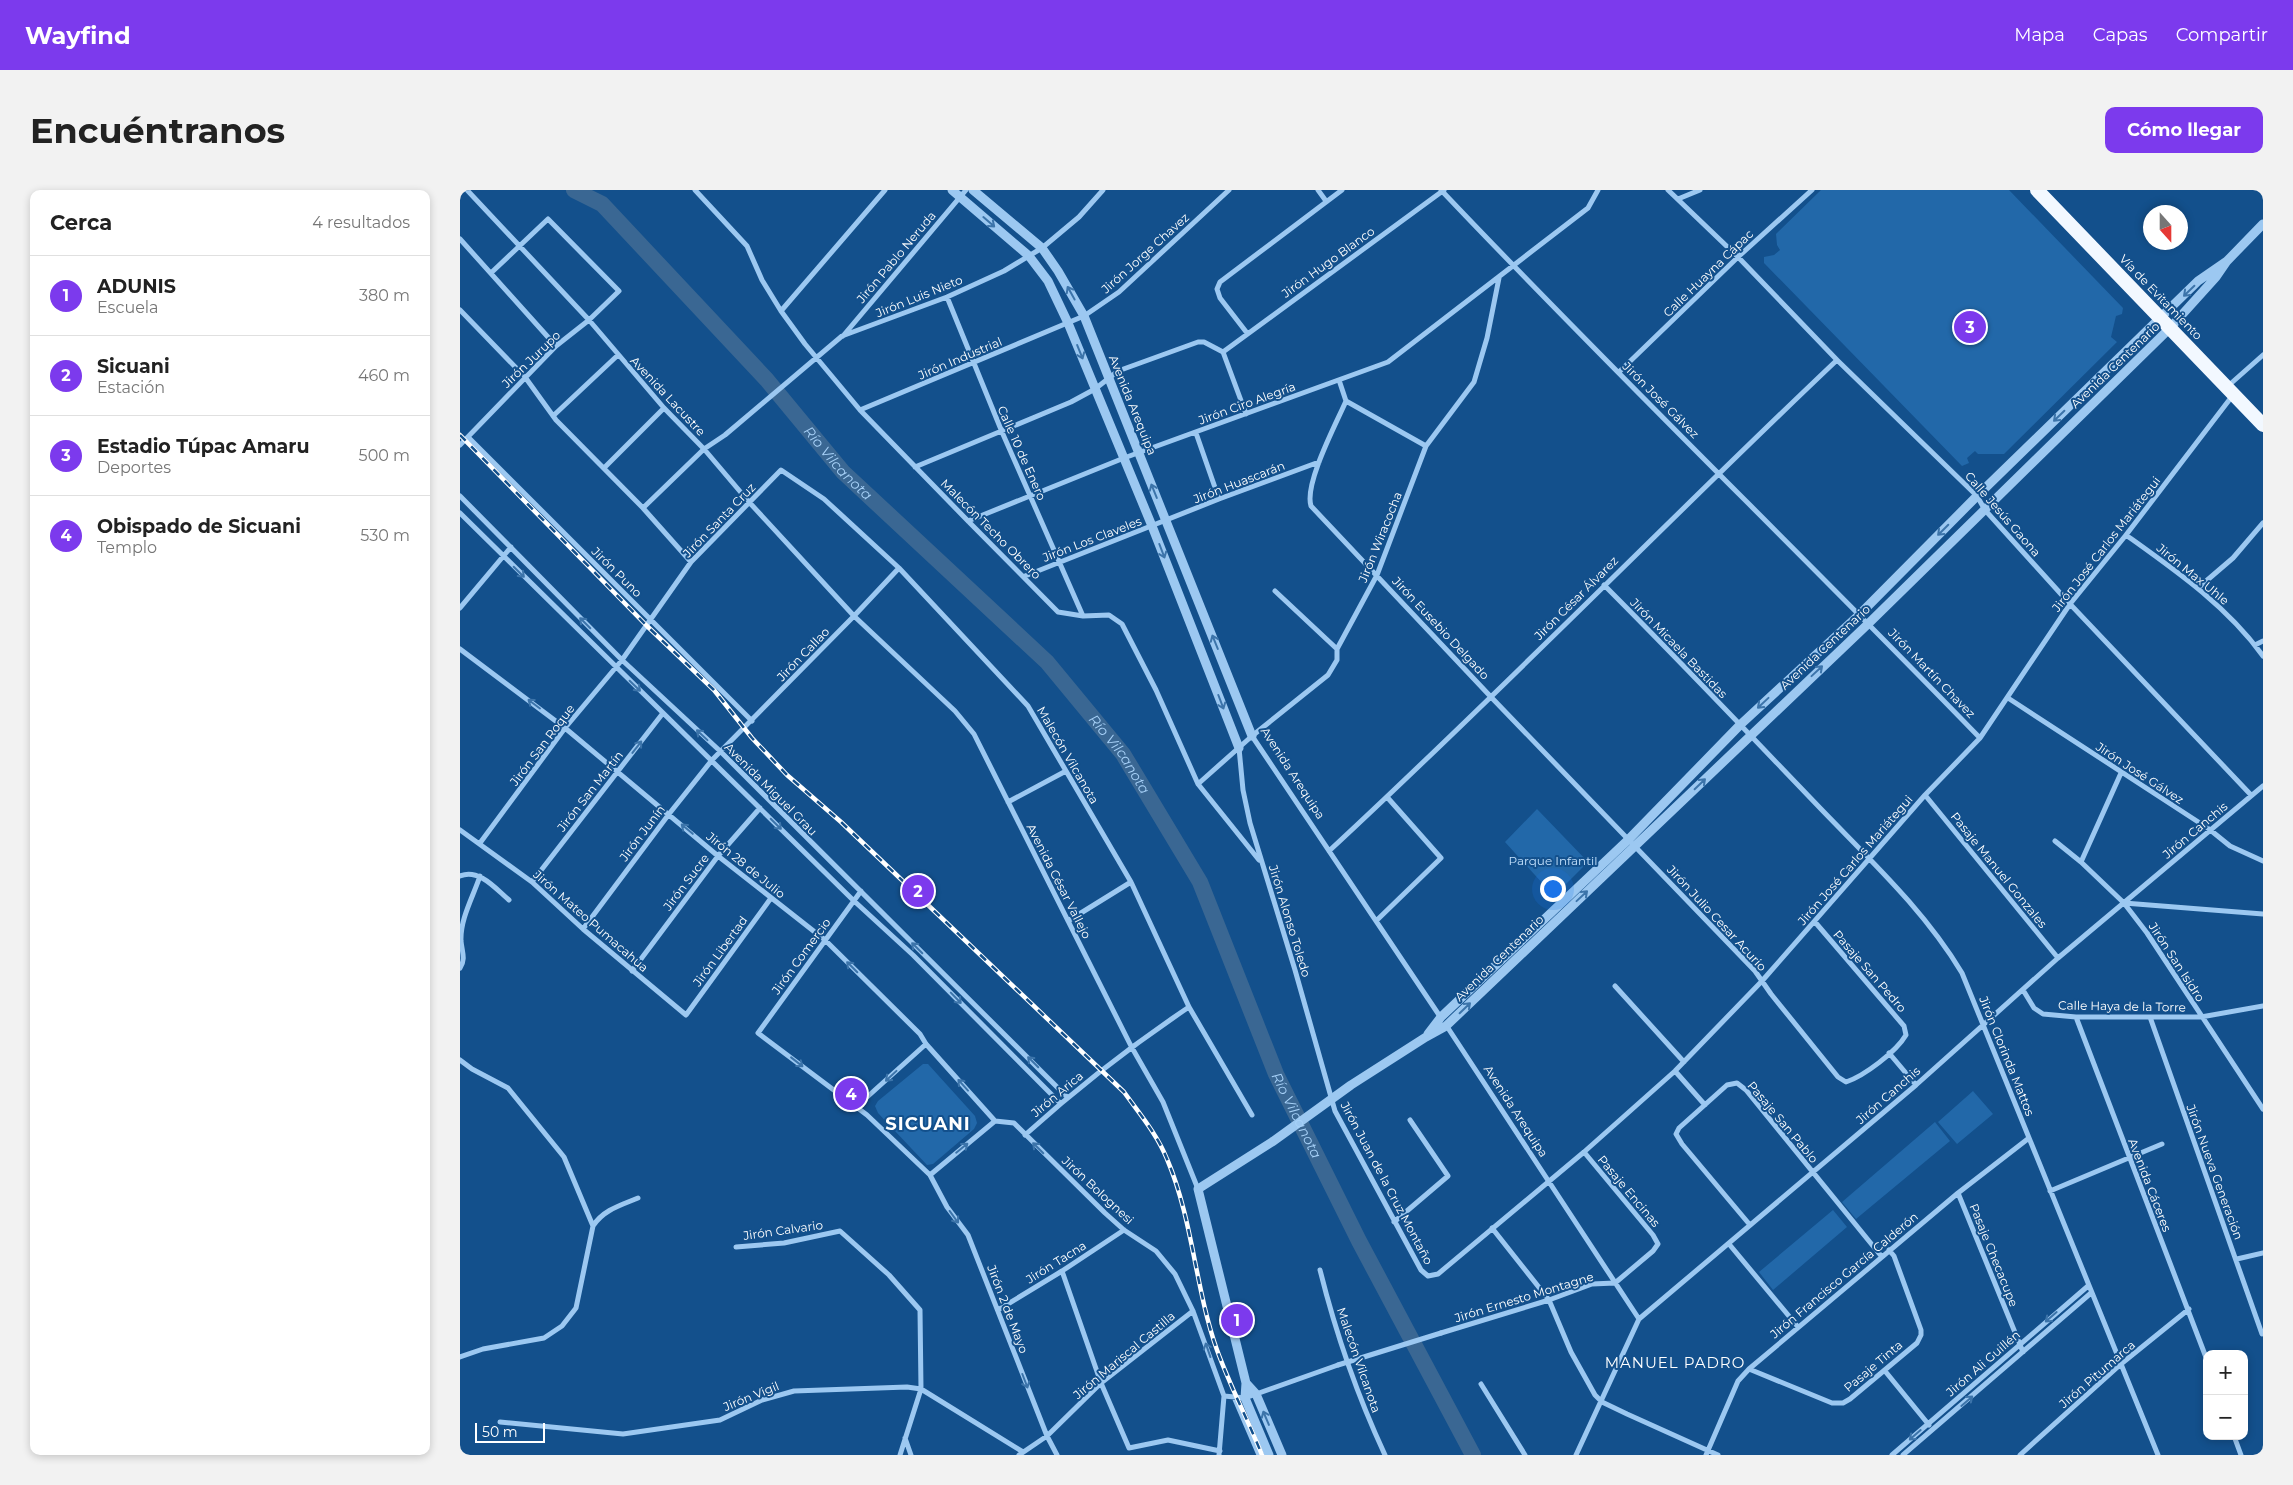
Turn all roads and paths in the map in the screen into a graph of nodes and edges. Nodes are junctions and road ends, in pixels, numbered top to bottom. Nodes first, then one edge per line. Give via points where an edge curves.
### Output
1 (467, 190) edge
2 (695, 190) edge
3 (885, 190) edge
4 (952, 190) edge
5 (973, 190) edge
6 (1103, 190) edge
7 (1229, 190) edge
8 (1318, 190) edge
9 (1342, 190) edge
10 (1443, 190) edge
11 (1598, 190) edge
12 (1668, 190) edge
13 (1700, 190) edge
14 (1812, 190) edge
15 (2037, 190) edge
16 (963, 193) edge
17 (1678, 199) junction
18 (1326, 201) junction
19 (2263, 224) edge
20 (460, 239) edge
21 (518, 247) junction
22 (1042, 248) junction
23 (1029, 256) junction
24 (1738, 257) junction
25 (2227, 261) junction
26 (1512, 265) junction
27 (492, 272) junction
28 (1499, 278) junction
29 (947, 297) junction
30 (460, 310) edge
31 (781, 311) junction
32 (1084, 316) junction
33 (2160, 318) junction
34 (589, 320) junction
35 (1068, 323) junction
36 (2170, 328) junction
37 (1247, 333) junction
38 (842, 336) junction
39 (556, 346) junction
40 (1223, 352) junction
41 (618, 355) junction
42 (2263, 355) edge
43 (818, 358) junction
44 (1837, 360) junction
45 (973, 364) junction
46 (1619, 372) junction
47 (525, 377) junction
48 (1108, 378) junction
49 (1340, 380) junction
50 (1095, 389) junction
51 (2230, 391) junction
52 (1346, 401) junction
53 (664, 408) junction
54 (860, 410) junction
55 (1246, 414) junction
56 (553, 416) junction
57 (2263, 425) edge
58 (1002, 432) junction
59 (1196, 432) junction
60 (468, 437) junction
61 (460, 444) edge
62 (1426, 446) junction
63 (704, 449) junction
64 (1139, 453) junction
65 (1124, 458) junction
66 (1319, 462) junction
67 (915, 467) junction
68 (604, 468) junction
69 (781, 470) joint
70 (1718, 472) junction
71 (460, 496) edge
72 (1030, 496) junction
73 (1976, 496) junction
74 (1219, 499) junction
75 (749, 502) junction
76 (643, 508) junction
77 (1985, 510) junction
78 (460, 513) edge
79 (1166, 520) junction
80 (968, 522) junction
81 (2263, 523) edge
82 (1152, 526) junction
83 (2126, 536) junction
84 (511, 547) junction
85 (502, 556) junction
86 (691, 562) junction
87 (1059, 562) junction
88 (899, 568) junction
89 (1377, 575) junction
90 (1024, 576) junction
91 (1604, 585) junction
92 (2198, 588) junction
93 (1275, 592) dead end
94 (2070, 604) junction
95 (460, 608) edge
96 (1860, 614) junction
97 (854, 616) junction
98 (1083, 616) junction
99 (651, 620) junction
100 (1869, 623) junction
101 (2263, 641) edge
102 (2256, 645) junction
103 (460, 648) edge
104 (1337, 649) junction
105 (2263, 656) edge
106 (622, 660) junction
107 (615, 666) junction
108 (1491, 697) junction
109 (2008, 698) junction
110 (664, 713) junction
111 (752, 721) junction
112 (1740, 725) junction
113 (565, 728) junction
114 (1750, 735) junction
115 (1252, 736) junction
116 (1980, 738) junction
117 (1239, 748) junction
118 (720, 751) junction
119 (712, 760) junction
120 (618, 771) junction
121 (1066, 771) junction
122 (2121, 773) junction
123 (1198, 784) junction
124 (2263, 786) edge
125 (1925, 795) junction
126 (2251, 795) junction
127 (1387, 797) junction
128 (1008, 802) junction
129 (760, 808) junction
130 (668, 814) junction
131 (460, 830) edge
132 (2209, 830) junction
133 (2055, 841) dead end
134 (1632, 842) junction
135 (480, 844) junction
136 (1329, 851) junction
137 (718, 856) junction
138 (1868, 859) junction
139 (2263, 861) edge
140 (2081, 862) junction
141 (1262, 863) junction
142 (463, 874) edge
143 (480, 876) junction
144 (532, 882) junction
145 (1131, 882) junction
146 (861, 891) junction
147 (771, 898) junction
148 (510, 900) dead end
149 (854, 900) junction
150 (2124, 903) junction
151 (2263, 914) edge
152 (1376, 921) junction
153 (1068, 922) junction
154 (1815, 922) junction
155 (583, 929) junction
156 (825, 940) junction
157 (2058, 958) junction
158 (460, 968) edge
159 (632, 971) junction
160 (1762, 981) junction
161 (1614, 986) dead end
162 (2023, 990) junction
163 (2263, 1006) edge
164 (1188, 1007) junction
165 (686, 1015) joint
166 (1441, 1017) junction
167 (2076, 1017) junction
168 (2150, 1017) junction
169 (2201, 1017) junction
170 (1984, 1025) junction
171 (1446, 1026) junction
172 (758, 1033) joint
173 (1426, 1037) junction
174 (926, 1044) junction
175 (1131, 1046) junction
176 (1889, 1053) junction
177 (460, 1060) edge
178 (1684, 1062) junction
179 (1675, 1070) junction
180 (1916, 1084) junction
181 (1067, 1097) junction
182 (1331, 1098) junction
183 (1060, 1103) junction
184 (1704, 1105) junction
185 (856, 1107) junction
186 (2263, 1109) edge
187 (1252, 1115) dead end
188 (1410, 1120) dead end
189 (995, 1121) junction
190 (1025, 1134) junction
191 (2029, 1138) junction
192 (2162, 1144) dead end
193 (1584, 1152) junction
194 (2128, 1158) junction
195 (1812, 1174) junction
196 (930, 1175) junction
197 (1547, 1181) junction
198 (1198, 1189) junction
199 (2050, 1191) junction
200 (1958, 1193) junction
201 (638, 1198) dead end
202 (1394, 1222) junction
203 (1750, 1225) junction
204 (593, 1226) junction
205 (1492, 1228) junction
206 (1124, 1230) junction
207 (1729, 1244) junction
208 (736, 1247) dead end
209 (1889, 1250) junction
210 (2263, 1253) edge
211 (1882, 1257) junction
212 (2237, 1259) junction
213 (1320, 1270) dead end
214 (1062, 1271) junction
215 (1428, 1276) joint
216 (1615, 1283) junction
217 (2088, 1286) junction
218 (2092, 1294) junction
219 (1549, 1300) junction
220 (998, 1310) junction
221 (2189, 1310) junction
222 (1193, 1311) junction
223 (1639, 1319) junction
224 (1798, 1327) junction
225 (2262, 1334) edge
226 (2020, 1344) junction
227 (2203, 1350) edge
228 (2023, 1352) junction
229 (460, 1357) edge
230 (2121, 1364) junction
231 (1749, 1369) junction
232 (1885, 1371) junction
233 (1246, 1383) junction
234 (1101, 1384) junction
235 (1481, 1384) dead end
236 (921, 1389) junction
237 (1256, 1394) junction
238 (1224, 1396) junction
239 (1234, 1397) junction
240 (1245, 1398) junction
241 (1602, 1402) junction
242 (500, 1422) dead end
243 (1928, 1424) junction
244 (1933, 1430) junction
245 (1047, 1436) junction
246 (905, 1438) junction
247 (2235, 1440) edge
248 (1220, 1453) edge
249 (1707, 1453) edge
250 (1021, 1454) edge
251 (900, 1455) edge
252 (911, 1455) edge
253 (1057, 1455) edge
254 (1259, 1455) edge
255 (1269, 1455) edge
256 (1282, 1455) edge
257 (1385, 1455) edge
258 (1525, 1455) edge
259 (1576, 1455) edge
260 (1718, 1455) edge
261 (1892, 1455) edge
262 (1903, 1455) edge
263 (2020, 1455) edge
264 (2158, 1455) edge
265 (2241, 1455) edge

1 - 21 street, Avenida Lacustre
2 - 31 street, Malecón Techo Obrero via 747,246
3 - 31 street
4 - 16 street
5 - 22 street, Avenida Arequipa
6 - 22 street, Jirón Luis Nieto via 1079,217
7 - 32 street, Jirón Jorge Chavez via 1119,292
8 - 18 street
9 - 18 street
10 - 26 street, Jirón José Gálvez
10 - 37 street, Jirón Hugo Blanco
11 - 26 street via 1588,208
12 - 17 street, Calle Jesús Gaona
13 - 17 street
14 - 24 street, Calle Huayna Cápac
15 - 33 highway, Vía de Evitamiento
16 -> 23 street
16 - 38 street, Jirón Pablo Neruda
17 - 24 street, Calle Jesús Gaona
18 - 37 street via 1226,275 1217,288 1220,298
19 - 25 street
20 - 27 street
21 - 27 street
21 - 34 street, Avenida Lacustre
21 - 34 street, Jirón Jurupo via 548,219 620,291
22 - 23 street, Jirón Luis Nieto
32 -> 22 street, Avenida Arequipa
23 - 29 street, Jirón Luis Nieto
23 - 35 street via 1048,280
24 - 44 street, Calle Jesús Gaona
24 - 46 street, Calle Huayna Cápac
25 -> 33 street via 2203,277
25 - 36 street, Avenida Centenario
26 - 28 street, Jirón Ciro Alegría
26 - 46 street, Jirón José Gálvez
27 - 39 street
28 - 49 street, Jirón Ciro Alegría via 1388,362
28 - 62 street, Jirón Wiracocha via 1474,382
29 - 38 street, Jirón Luis Nieto
29 - 45 street, Calle 10 de Enero
30 - 47 street
31 - 43 street, Malecón Techo Obrero
32 - 35 street, Jirón Jorge Chavez
32 - 48 street, Avenida Arequipa
33 - 36 highway, Vía de Evitamiento
33 -> 73 street
34 - 39 street, Jirón Jurupo
34 - 41 street, Avenida Lacustre
35 - 45 street, Jirón Industrial
35 -> 50 street
36 - 51 highway, Vía de Evitamiento
36 - 77 street, Avenida Centenario
37 - 40 street, Jirón Hugo Blanco
38 - 43 street, Jirón Luis Nieto
39 - 47 street, Jirón Jurupo
40 - 48 street via 1198,342 1118,371
40 - 55 street
41 - 53 street, Avenida Lacustre
41 - 56 street
42 - 51 street, Jirón José Carlos Mariátegui
43 - 54 street, Malecón Techo Obrero
43 - 63 street, Jirón Luis Nieto
44 - 70 street, Jirón César Álvarez
44 - 73 street, Calle Jesús Gaona
45 - 54 street, Jirón Industrial
45 - 58 street, Calle 10 de Enero
46 - 70 street, Jirón José Gálvez
47 - 56 street
47 - 60 street, Jirón Jurupo
48 - 50 street
48 - 64 street, Avenida Arequipa
49 - 52 street
49 - 55 street, Jirón Ciro Alegría
50 - 58 street
50 - 65 street
51 - 57 highway, Vía de Evitamiento
51 - 83 street, Jirón José Carlos Mariátegui
52 - 62 street
52 - 66 street, Jirón Eusebio Delgado
53 - 63 street, Avenida Lacustre
53 - 68 street
54 - 67 street, Malecón Techo Obrero
55 - 59 street, Jirón Ciro Alegría
56 - 68 street
58 - 67 street
58 - 72 street, Calle 10 de Enero
59 - 64 street, Jirón Ciro Alegría
59 - 74 street
60 - 61 street, Jirón Jurupo
60 - 99 street, Jirón Puno
62 - 89 street, Jirón Wiracocha
63 - 75 street, Avenida Lacustre
63 - 76 street, Jirón Luis Nieto
64 - 65 street, Jirón Ciro Alegría
79 -> 64 street, Avenida Arequipa
65 - 72 street, Jirón Ciro Alegría
65 - 82 street
66 - 74 street, Jirón Huascarán
66 - 89 street, Jirón Eusebio Delgado via 1308,497 1311,506
67 - 80 street, Malecón Techo Obrero
68 - 76 street
69 - 75 street, Jirón Santa Cruz
69 - 88 street, Malecón Vilcanota via 824,499
70 - 91 street, Jirón César Álvarez
70 - 96 street, Jirón José Gálvez
71 - 84 street, Avenida Miguel Grau
72 - 80 street, Jirón Ciro Alegría
72 - 87 street, Calle 10 de Enero
73 - 77 street, Calle Jesús Gaona
73 -> 96 street
74 - 79 street, Jirón Huascarán
75 - 86 street, Jirón Santa Cruz
75 - 97 street, Avenida Lacustre
76 - 86 street
77 - 94 street, Calle Jesús Gaona
77 - 100 street, Avenida Centenario
78 - 85 street, Avenida Miguel Grau
79 - 82 street, Jirón Los Claveles
115 -> 79 street, Avenida Arequipa
80 - 90 street, Malecón Techo Obrero
81 - 92 street via 2233,558
82 - 87 street, Jirón Los Claveles
82 -> 117 street
83 - 92 street, Jirón Max Uhle
83 - 94 street, Jirón José Carlos Mariátegui
84 - 85 street
106 -> 84 street, Avenida Miguel Grau
85 - 95 street
85 -> 107 street, Avenida Miguel Grau
86 - 99 street, Jirón Santa Cruz
87 - 90 street, Jirón Los Claveles
87 - 98 street, Calle 10 de Enero
88 - 97 street, Jirón Callao
88 - 121 street, Malecón Vilcanota via 1028,706
89 - 104 street, Jirón Wiracocha
89 - 108 street, Jirón Eusebio Delgado
90 - 98 street, Malecón Techo Obrero via 1058,612
91 - 108 street, Jirón César Álvarez
91 - 112 street, Jirón Micaela Bastidas
92 - 102 street, Jirón Max Uhle
93 - 104 street
94 - 109 street, Jirón José Carlos Mariátegui
94 - 126 street, Calle Jesús Gaona
96 - 100 street, Jirón José Gálvez
96 -> 112 street
97 - 111 street, Jirón Callao
97 - 128 street, Avenida César Vallejo via 955,711 974,734
98 - 123 street, Malecón Techo Obrero via 1109,615 1122,624
99 - 106 street, Jirón Santa Cruz
99 - 111 street, Jirón Puno
114 -> 100 street, Avenida Centenario
100 - 116 street, Jirón Martín Chavez
101 - 102 street
102 - 105 street, Jirón Max Uhle
113 -> 103 street, Jirón 28 de Julio
104 - 115 street, Jirón Wiracocha via 1337,660 1328,675
106 - 107 street, Jirón San Roque
118 -> 106 street, Avenida Miguel Grau
107 -> 110 street, Avenida Miguel Grau
107 - 113 street, Jirón San Roque
108 - 127 street, Jirón César Álvarez
108 - 134 street, Jirón Eusebio Delgado
109 - 116 street, Jirón José Carlos Mariátegui
109 - 122 street, Jirón José Gálvez
110 - 119 street, Avenida Miguel Grau
120 -> 110 street, Jirón San Martín
111 - 118 street, Jirón Callao
112 - 114 street, Jirón Clorinda Mattos
112 - 134 street
113 - 120 street, Jirón 28 de Julio
113 - 135 street, Jirón San Roque
134 -> 114 street, Avenida Centenario
114 - 138 street, Jirón Clorinda Mattos
115 - 117 street, Jirón Wiracocha
115 - 136 street, Avenida Arequipa
116 - 125 street, Jirón José Carlos Mariátegui
117 - 123 street, Jirón Wiracocha
117 - 141 street, Jirón Alonso Toledo via 1243,790
118 - 119 street, Jirón Junín
118 - 146 street, Avenida Miguel Grau
119 - 129 street, Avenida Miguel Grau
119 - 130 street, Jirón Junín
120 - 130 street, Jirón 28 de Julio
120 - 144 street, Jirón San Martín
121 - 128 street
121 - 145 street, Malecón Vilcanota
122 - 132 street, Jirón José Gálvez
122 - 140 street
123 - 141 street, Malecón Techo Obrero
124 - 126 street, Jirón Canchis
125 - 138 street, Jirón José Carlos Mariátegui
125 - 157 street, Pasaje Manuel Gonzales
126 - 132 street, Jirón Canchis
127 - 136 street, Jirón César Álvarez
127 - 152 street via 1441,858
128 - 153 street, Avenida César Vallejo
129 - 137 street, Jirón Sucre
129 -> 149 street, Avenida Miguel Grau
137 -> 130 street, Jirón 28 de Julio
130 - 155 street, Jirón Junín
131 - 135 street, Jirón Mateo Pumacahua
132 - 139 street, Jirón José Gálvez via 2230,846
132 - 150 street, Jirón Canchis
133 - 140 street, Jirón San Isidro
134 - 160 street, Jirón Julio Cesar Acurio
134 - 166 street
171 -> 134 street, Avenida Centenario
135 - 144 street, Jirón Mateo Pumacahua
136 - 152 street, Avenida Arequipa
137 - 147 street, Jirón 28 de Julio
137 - 159 street, Jirón Sucre
138 - 154 street, Jirón José Carlos Mariátegui
138 - 170 street, Jirón Clorinda Mattos via 1932,927 1948,949
140 - 150 street, Jirón San Isidro
141 - 182 street, Jirón Alonso Toledo
142 - 143 street
143 - 148 street
143 - 158 street via 462,924 464,961
144 - 155 street, Jirón Mateo Pumacahua
145 - 153 street
145 - 164 street, Malecón Vilcanota
146 - 149 street, Jirón Comercio
181 -> 146 street, Avenida Miguel Grau
147 - 156 street, Jirón 28 de Julio
147 - 165 street, Jirón Libertad
149 - 156 street, Jirón Comercio
149 -> 183 street, Avenida Miguel Grau
150 - 151 street
150 - 157 street, Jirón Canchis
150 - 169 street, Jirón San Isidro
152 - 166 street, Avenida Arequipa
153 - 175 street, Avenida César Vallejo
154 - 160 street, Jirón José Carlos Mariátegui
154 - 176 street, Pasaje San Pedro via 1904,1026 1906,1035
155 - 159 street, Jirón Mateo Pumacahua
156 - 172 street, Jirón Comercio
174 -> 156 street, Jirón 28 de Julio via 920,1034
157 - 162 street, Jirón Canchis
159 - 165 street, Jirón Mateo Pumacahua
160 - 176 street, Jirón Julio Cesar Acurio via 1838,1078 1846,1082 1856,1079
160 - 178 street, Jirón José Carlos Mariátegui
161 - 178 street
162 - 167 street, Calle Haya de la Torre via 2034,1008 2043,1014
162 - 170 street, Jirón Canchis
163 - 169 street, Calle Haya de la Torre
164 - 175 street, Jirón Arica
164 - 187 street, Malecón Vilcanota
166 - 171 street, Avenida Arequipa
166 - 173 street
167 - 168 street, Calle Haya de la Torre
167 - 194 street, Avenida Cáceres
168 - 169 street, Calle Haya de la Torre
168 - 212 street, Jirón Nueva Generación via 2215,1206
169 - 186 street, Jirón San Isidro
170 - 180 street, Jirón Canchis
170 - 191 street, Jirón Clorinda Mattos
171 - 173 street, Avenida Centenario
171 - 197 street, Avenida Arequipa
172 -> 185 street, Jirón 2 de Mayo
173 - 182 street, Avenida Centenario
174 -> 185 street
189 -> 174 street, Jirón 28 de Julio
175 - 181 street, Jirón Arica
175 - 198 street, Avenida César Vallejo via 1162,1102
176 - 180 street
177 - 204 street via 508,1088 564,1157
178 - 179 street, Jirón José Carlos Mariátegui
179 - 184 street
179 - 193 street, Jirón José Carlos Mariátegui
180 - 195 street, Jirón Canchis
181 - 183 street, Jirón Arica
182 - 198 street, Avenida Centenario via 1272,1142
182 - 202 street, Jirón Juan de la Cruz Montaño
183 - 190 street, Jirón Arica
184 - 195 street, Pasaje San Pablo via 1727,1085 1737,1083
184 - 203 street via 1676,1134
185 - 196 street, Jirón 2 de Mayo
188 - 202 street via 1448,1176
189 - 190 street, Jirón Bolognesi via 1014,1123
196 -> 189 street
206 -> 190 street, Jirón Bolognesi
191 - 199 street, Jirón Clorinda Mattos
191 - 200 street, Jirón Francisco García Calderón
192 - 194 street
193 - 197 street, Jirón José Carlos Mariátegui
193 - 216 street, Pasaje Encinas via 1658,1244
194 - 199 street
194 - 221 street, Avenida Cáceres
195 - 203 street, Jirón Canchis
195 - 211 street, Pasaje San Pablo
196 -> 220 street, Jirón 2 de Mayo via 947,1207 968,1235
197 - 205 street, Jirón José Carlos Mariátegui
197 - 216 street, Avenida Arequipa
198 - 233 street
199 - 217 street, Jirón Clorinda Mattos
200 - 209 street, Jirón Francisco García Calderón
200 - 226 street, Pasaje Checacupe
201 - 204 street via 615,1207 599,1217
202 - 215 street, Jirón Juan de la Cruz Montaño via 1421,1270
203 - 207 street, Jirón Canchis
204 - 229 street via 576,1308 562,1326 544,1338 483,1348
205 - 215 street, Jirón José Carlos Mariátegui via 1438,1274
205 - 219 street
206 - 214 street, Jirón Tacna
206 - 222 street, Jirón Bolognesi via 1156,1251 1175,1274
207 - 223 street, Jirón Canchis
207 - 224 street
208 - 236 street, Jirón Calvario via 784,1243 840,1231 889,1275 920,1310
209 - 211 street, Jirón Francisco García Calderón
209 - 232 street, Pasaje Tinta via 1894,1256 1921,1335 1917,1343
210 - 212 street
211 - 224 street, Jirón Francisco García Calderón
212 - 225 street, Jirón Nueva Generación
213 - 257 street, Malecón Vilcanota via 1335,1329
214 - 220 street, Jirón Tacna
214 - 234 street
216 - 219 street, Jirón Ernesto Montagne via 1592,1284
216 - 223 street, Avenida Arequipa
217 - 218 street, Jirón Clorinda Mattos
217 -> 226 street, Jirón Ali Guillén
218 - 228 street, Jirón Ali Guillén
218 - 230 street, Jirón Clorinda Mattos
219 - 237 street, Jirón Ernesto Montagne, bridge via 1338,1365
219 - 241 street via 1572,1352
220 -> 245 street, Jirón 2 de Mayo
221 - 227 street, Avenida Cáceres
221 - 230 street, Jirón Pitumarca
222 - 234 street, Jirón Mariscal Castilla
238 -> 222 street, Jirón Bolognesi
223 - 241 street, Jirón Canchis
224 - 231 street, Jirón Francisco García Calderón
226 - 228 street, Pasaje Checacupe
226 - 243 street, Jirón Ali Guillén
244 -> 228 street, Jirón Ali Guillén
230 - 263 street, Jirón Pitumarca
230 - 264 street, Jirón Clorinda Mattos
231 - 232 street, Pasaje Tinta via 1832,1403 1843,1404
231 - 249 street, Jirón Francisco García Calderón via 1738,1381
232 - 243 street
233 - 237 street
233 - 240 street
234 - 245 street, Jirón Mariscal Castilla
234 - 248 street via 1129,1448 1168,1440
235 - 258 street
236 - 242 street, Jirón Vigil via 794,1391 762,1400 720,1420 623,1434
236 - 246 street
236 - 250 street, Jirón Vigil
237 - 240 street
256 -> 237 street
238 - 239 street
238 - 248 street
239 - 240 street
239 - 254 street
240 - 255 street
241 - 249 street
241 - 259 street, Jirón Canchis
243 - 244 street
243 -> 261 street, Jirón Ali Guillén
244 - 262 street, Jirón Ali Guillén
245 - 250 street, Jirón Mariscal Castilla
245 - 253 street, Jirón 2 de Mayo
246 - 251 street
246 - 252 street
247 - 265 street
249 - 260 street

